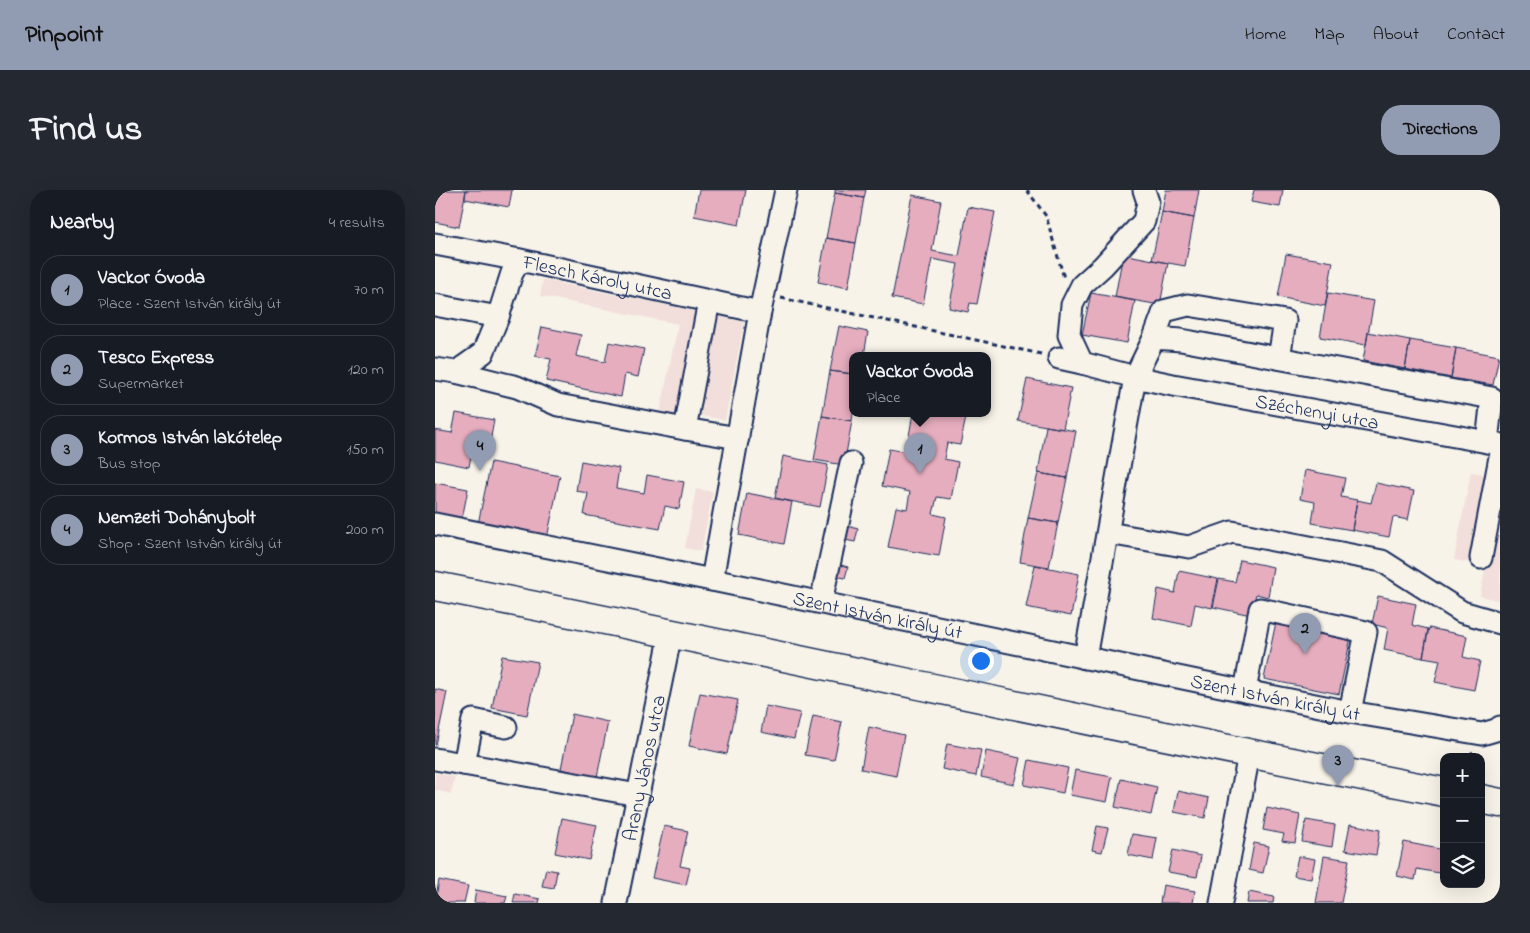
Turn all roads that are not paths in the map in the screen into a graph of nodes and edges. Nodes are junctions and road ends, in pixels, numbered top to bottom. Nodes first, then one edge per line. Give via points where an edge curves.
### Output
1 (786, 190) edge
2 (1144, 190) edge
3 (435, 244) edge
4 (519, 260) junction
5 (709, 301) junction
6 (762, 303) junction
7 (435, 305) edge
8 (498, 317) junction
9 (1154, 338) junction
10 (1059, 358) road end
11 (1279, 358) junction
12 (1082, 363) junction
13 (435, 369) edge
14 (456, 372) junction
15 (1135, 378) junction
16 (685, 429) junction
17 (737, 438) junction
18 (1496, 448) edge
19 (851, 463) dead end
20 (435, 524) edge
21 (1108, 533) junction
22 (1481, 558) dead end
23 (712, 580) junction
24 (435, 586) edge
25 (821, 602) junction
26 (1500, 623) edge
27 (671, 632) junction
28 (1085, 658) junction
29 (1245, 691) junction
30 (1350, 712) junction
31 (506, 727) dead end
32 (1500, 728) edge
33 (1249, 754) junction
34 (435, 759) edge
35 (464, 764) junction
36 (1440, 791) edge
37 (638, 795) junction
38 (1485, 800) edge
39 (1500, 803) edge
40 (616, 903) edge
41 (1221, 903) edge

1 - 6 street
2 - 12 street via 1148,202 1144,220 1082,285 1072,305 1069,335
3 - 4 street, Flesch Károly utca
4 - 5 street, Flesch Károly utca
4 - 8 street
5 - 6 street, Flesch Károly utca
5 - 16 street
6 - 17 street
7 - 8 street
8 - 14 street via 483,353
9 - 11 street
9 - 11 street via 1164,311 1188,305 1285,320
9 - 15 street
10 - 12 street, Széchenyi utca
11 - 18 street via 1492,398
12 - 15 street, Széchenyi utca
13 - 14 street
14 - 16 street via 517,387 558,405
15 - 18 street, Széchenyi utca
15 - 21 street
16 - 17 street
17 - 23 street
18 - 22 street
19 - 25 street
20 - 23 street, Szent István király út
21 - 26 street via 1189,547 1232,532 1381,562 1462,612
21 - 28 street
23 - 25 street, Szent István király út
24 - 27 main road
25 - 28 street, Szent István király út
27 - 33 main road
27 - 37 street, Arany János utca
28 - 29 street, Szent István király út
29 - 30 street, Szent István király út
29 - 30 street via 1260,609 1366,632
30 - 32 street, Szent István király út via 1483,734
31 - 35 street via 473,720
33 - 36 main road
33 - 41 street
34 - 35 street
35 - 37 street
37 - 40 street, Arany János utca
38 - 39 main road

